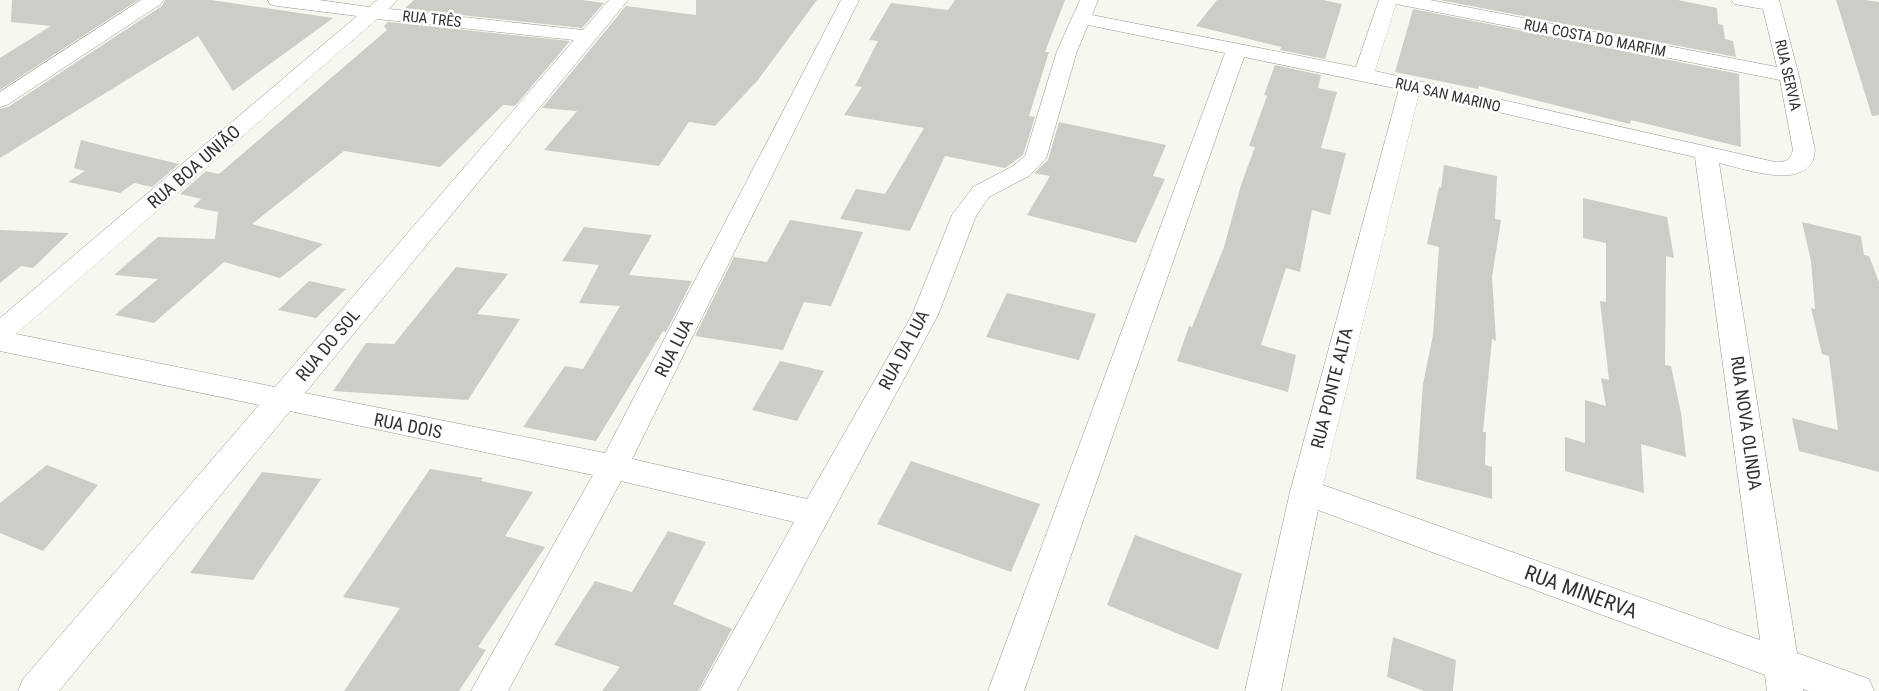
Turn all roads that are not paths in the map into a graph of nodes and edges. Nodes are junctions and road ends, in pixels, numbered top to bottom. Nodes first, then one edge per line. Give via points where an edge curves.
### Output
1 (154, 0) edge
2 (277, 0) edge
3 (619, 0) edge
4 (850, 0) edge
5 (1388, 0) edge
6 (1402, 0) edge
7 (1741, 0) edge
8 (1771, 3) edge
9 (381, 6) edge
10 (1085, 9) edge
11 (588, 36) junction
12 (1236, 50) junction
13 (1364, 75) junction
14 (1789, 76) junction
15 (1410, 86) junction
16 (0, 101) edge
17 (1804, 150) joint
18 (1706, 155) junction
19 (0, 334) edge
20 (0, 341) edge
21 (281, 400) junction
22 (613, 467) junction
23 (1306, 492) junction
24 (816, 514) junction
25 (1783, 678) edge
26 (36, 691) edge
27 (488, 691) edge
28 (718, 691) edge
29 (1006, 691) edge
30 (1263, 691) edge
31 (1856, 691) edge

1 - 16 street
2 - 9 street, RUA TRÊS
3 - 11 street, RUA DO SOL
4 - 22 street, RUA LUA
5 - 13 street
6 - 14 street, RUA COSTA DO MARFIM
7 - 8 street
8 - 14 street, RUA SERVIA
9 - 11 street, RUA TRÊS
9 - 19 street, RUA BOA UNIÃO
10 - 12 street, RUA SAN MARINO
10 - 24 street, RUA DA LUA via 1067,51 1035,159 1021,171 981,192 964,215 925,315
11 - 21 street, RUA DO SOL
12 - 13 street, RUA SAN MARINO
12 - 29 street
13 - 15 street, RUA SAN MARINO
14 - 17 street, RUA SERVIA
15 - 18 street, RUA SAN MARINO
15 - 23 street, RUA PONTE ALTA
17 - 18 street, RUA SAN MARINO via 1801,162 1793,168 1775,169
18 - 25 street, RUA NOVA OLINDA
20 - 21 street, RUA DOIS
21 - 22 street, RUA DOIS
21 - 26 street, RUA DO SOL
22 - 24 street, RUA DOIS
22 - 27 street, RUA LUA
23 - 25 street, RUA MINERVA
23 - 30 street, RUA PONTE ALTA
24 - 28 street, RUA DA LUA
25 - 31 street, RUA MINERVA

